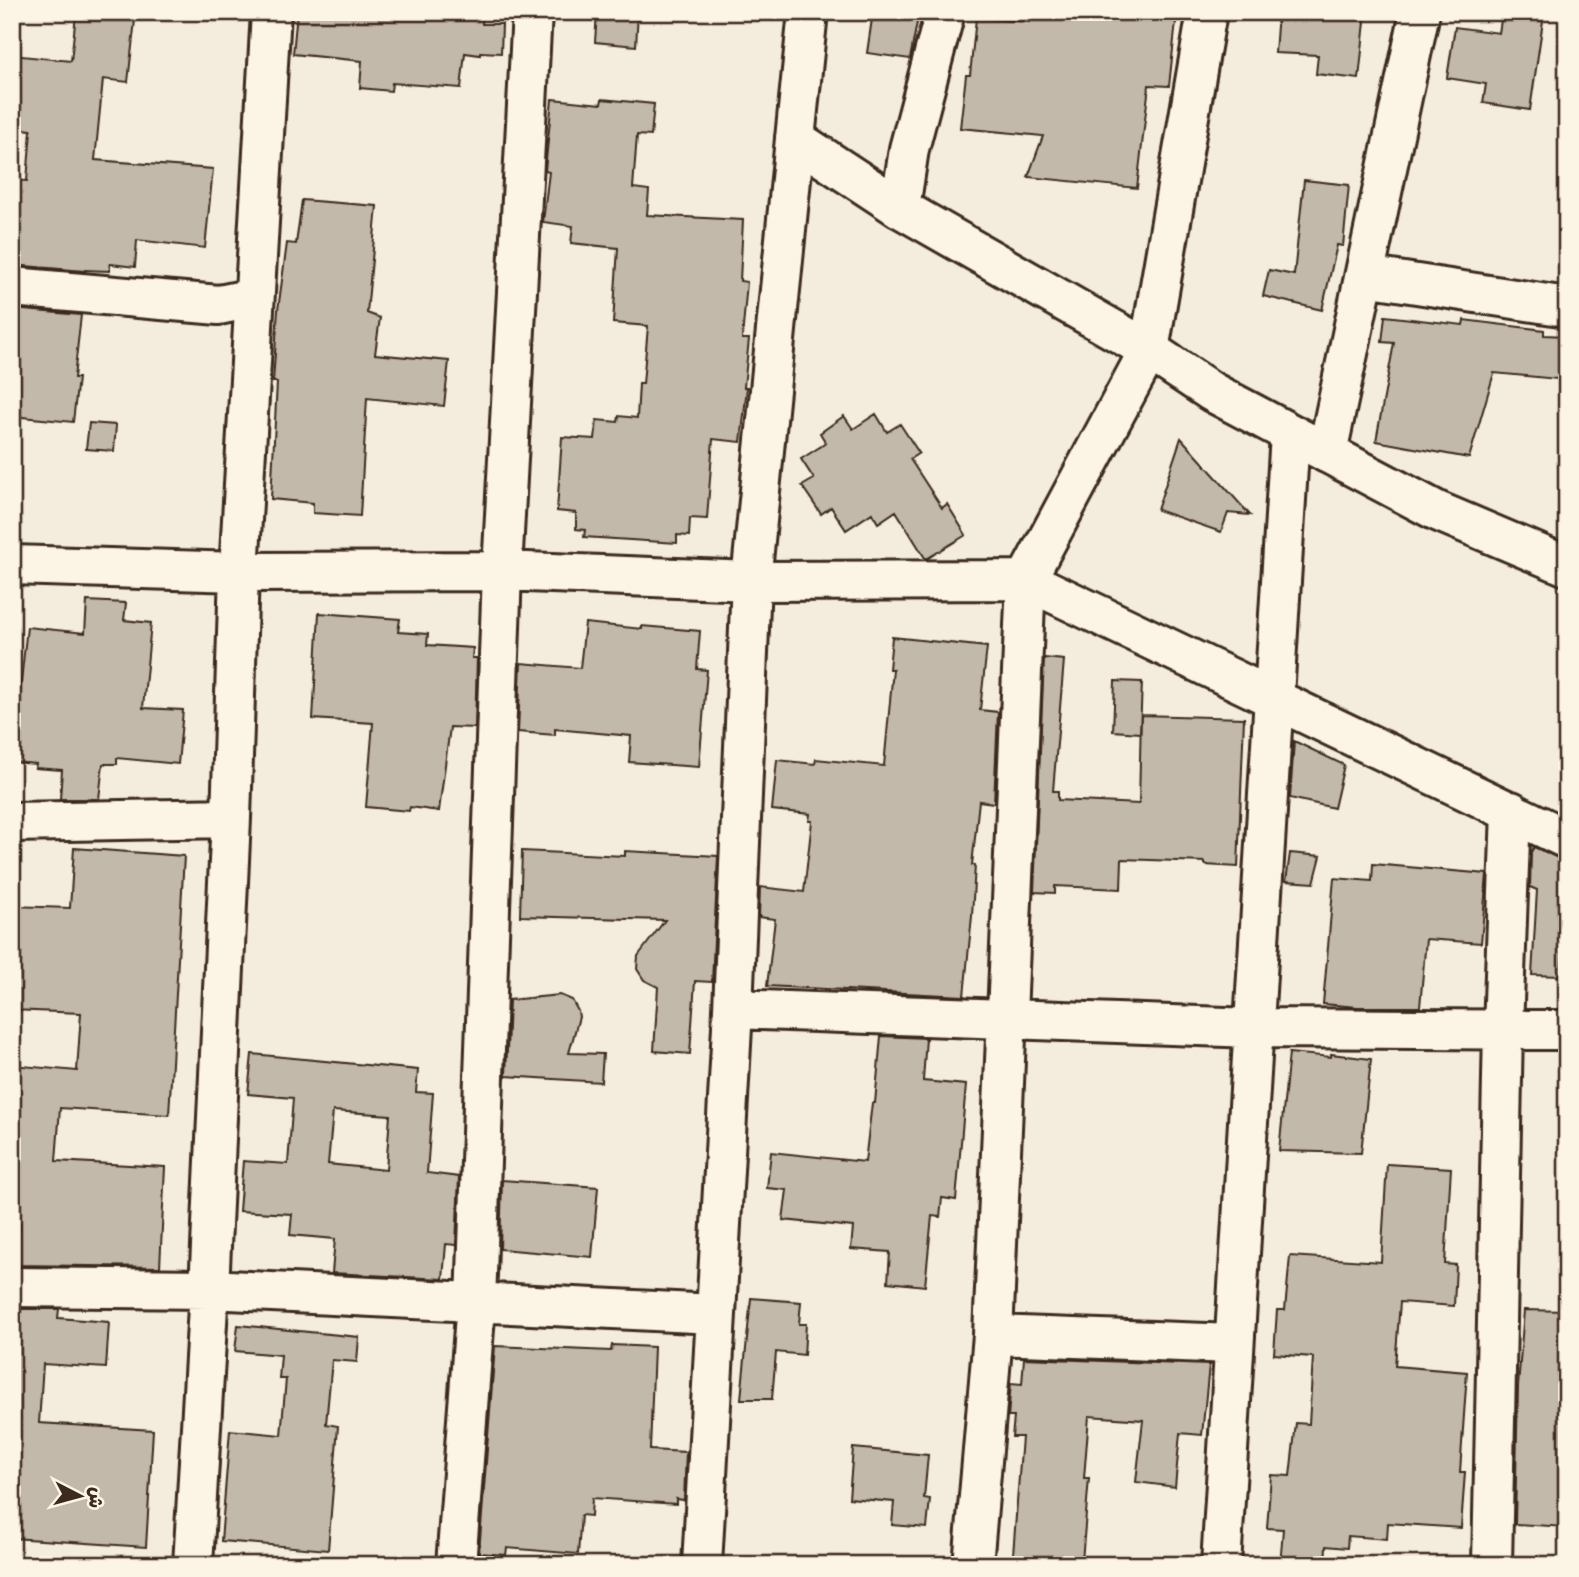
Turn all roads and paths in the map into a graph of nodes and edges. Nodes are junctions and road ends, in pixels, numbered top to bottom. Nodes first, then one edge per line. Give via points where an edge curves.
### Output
1 (271, 12) edge
2 (532, 12) edge
3 (808, 12) edge
4 (945, 12) edge
5 (1207, 12) edge
6 (1420, 12) edge
7 (795, 139) junction
8 (900, 208) junction
9 (1365, 276) junction
10 (12, 287) edge
11 (253, 298) junction
12 (1567, 307) edge
13 (1149, 350) junction
14 (1290, 433) junction
15 (1327, 453) junction
16 (12, 565) edge
17 (1567, 566) edge
18 (502, 571) junction
19 (239, 572) junction
20 (1026, 580) junction
21 (751, 581) junction
22 (1274, 698) junction
23 (1511, 811) junction
24 (231, 818) junction
25 (12, 822) edge
26 (1567, 839) edge
27 (733, 1009) junction
28 (1007, 1019) junction
29 (1253, 1028) junction
30 (1503, 1029) junction
31 (1567, 1030) edge
32 (12, 1287) edge
33 (209, 1289) junction
34 (476, 1302) junction
35 (715, 1314) junction
36 (993, 1335) junction
37 (1234, 1344) junction
38 (193, 1565) edge
39 (456, 1565) edge
40 (702, 1565) edge
41 (973, 1565) edge
42 (1221, 1565) edge
43 (1492, 1565) edge

1 - 11 street
2 - 18 street
3 - 7 street
4 - 8 street via 909,149
5 - 13 street
6 - 9 street
7 - 8 street
7 - 21 street
8 - 13 street
9 - 12 street
9 - 15 street
10 - 11 street via 219,305
11 - 19 street
13 - 14 street via 1212,392
13 - 20 street
14 - 15 street
14 - 22 street
15 - 17 street via 1437,511
16 - 19 street
18 - 19 street
18 - 21 street
18 - 34 street
19 - 24 street
20 - 21 street
20 - 22 street
20 - 28 street
21 - 27 street
22 - 23 street
22 - 29 street
23 - 26 street
23 - 30 street
24 - 25 street
24 - 33 street
27 - 28 street
27 - 35 street
28 - 29 street
28 - 36 street
29 - 30 street
29 - 37 street
30 - 31 street
30 - 43 street
32 - 33 street
33 - 34 street
33 - 38 street
34 - 35 street
34 - 39 street
35 - 40 street
36 - 37 street
36 - 41 street
37 - 42 street

